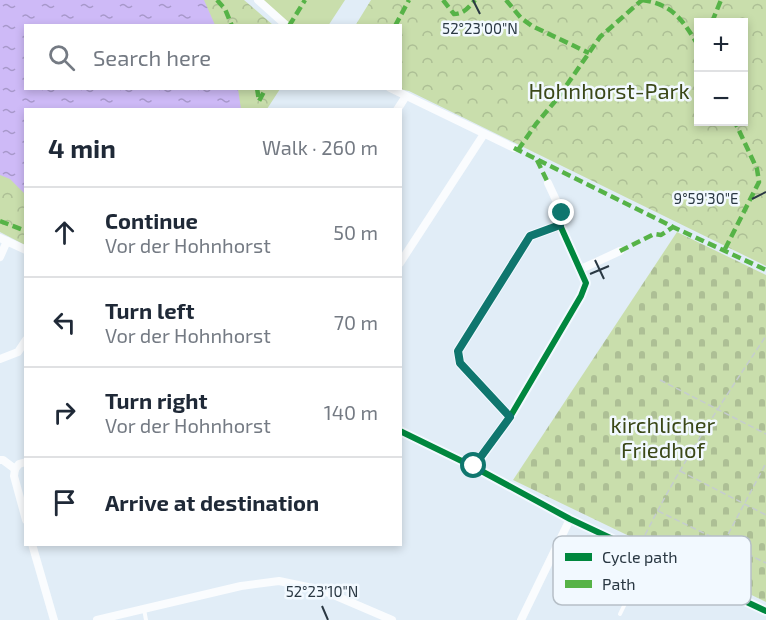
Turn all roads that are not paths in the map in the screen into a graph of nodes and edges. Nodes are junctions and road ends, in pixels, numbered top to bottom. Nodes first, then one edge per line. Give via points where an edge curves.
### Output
1 (258, 0) edge
2 (284, 24) edge
3 (394, 90) edge
4 (406, 96) junction
5 (398, 108) edge
6 (484, 134) junction
7 (514, 148) dead end
8 (548, 183) dead end
9 (560, 225) junction
10 (4, 240) edge
11 (24, 249) edge
12 (620, 251) dead end
13 (0, 256) edge
14 (402, 260) edge
15 (581, 269) junction
16 (24, 343) edge
17 (0, 359) edge
18 (510, 417) junction
19 (402, 432) edge
20 (0, 460) edge
21 (24, 463) edge
22 (474, 466) junction
23 (15, 469) junction
24 (24, 513) edge
25 (570, 519) junction
26 (562, 536) edge
27 (607, 536) edge
28 (33, 546) edge
29 (553, 554) edge
30 (751, 603) edge
31 (624, 605) edge
32 (143, 608) junction
33 (766, 610) edge
34 (620, 614) dead end
35 (54, 620) edge
36 (97, 620) edge
37 (146, 620) edge
38 (392, 620) edge
39 (521, 620) edge

1 - 2 street
3 - 4 street
4 - 5 street
4 - 6 street
6 - 7 street
6 - 14 street
8 - 9 street via 562,213
9 - 15 street
9 - 18 street via 530,236 458,351 460,363
10 - 11 street
10 - 13 street
12 - 15 street
15 - 18 street via 586,282 581,296
16 - 17 street via 14,355
18 - 22 street
19 - 22 street
20 - 23 street
21 - 23 street
22 - 25 street
23 - 24 street
25 - 26 street
25 - 27 street
28 - 35 street
29 - 39 street
30 - 33 street
31 - 34 lane
32 - 36 street
32 - 37 lane
32 - 38 street via 279,581 322,590

